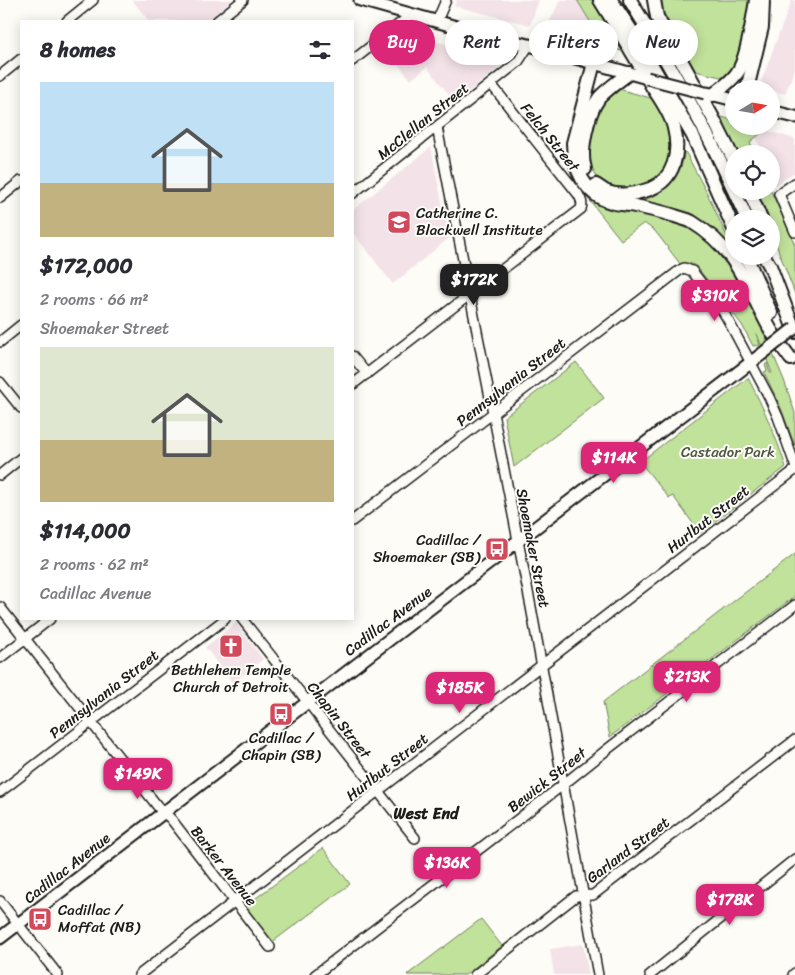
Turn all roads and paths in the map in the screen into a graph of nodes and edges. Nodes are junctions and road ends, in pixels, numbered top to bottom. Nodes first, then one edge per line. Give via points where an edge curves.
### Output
1 (93, 0) edge
2 (243, 0) edge
3 (362, 0) edge
4 (446, 0) edge
5 (600, 0) edge
6 (611, 0) edge
7 (630, 0) edge
8 (654, 0) edge
9 (756, 0) edge
10 (763, 0) edge
11 (412, 14) junction
12 (68, 20) edge
13 (218, 20) edge
14 (437, 21) junction
15 (529, 45) joint
16 (354, 59) edge
17 (20, 60) edge
18 (593, 65) edge
19 (601, 65) edge
20 (632, 74) junction
21 (0, 76) edge
22 (748, 80) edge
23 (491, 84) junction
24 (709, 94) junction
25 (725, 98) edge
26 (780, 113) edge
27 (795, 117) edge
28 (437, 127) junction
29 (726, 145) edge
30 (725, 173) edge
31 (20, 182) edge
32 (795, 183) edge
33 (354, 192) edge
34 (0, 198) edge
35 (726, 210) edge
36 (795, 232) edge
37 (750, 265) edge
38 (769, 265) edge
39 (470, 294) junction
40 (20, 326) edge
41 (795, 330) edge
42 (0, 342) edge
43 (354, 358) edge
44 (751, 362) junction
45 (793, 365) edge
46 (367, 374) junction
47 (0, 382) edge
48 (354, 384) edge
49 (20, 407) edge
50 (493, 413) junction
51 (20, 459) edge
52 (795, 465) edge
53 (795, 470) edge
54 (0, 475) edge
55 (354, 519) edge
56 (518, 541) junction
57 (795, 605) edge
58 (0, 607) edge
59 (49, 620) edge
60 (224, 620) edge
61 (243, 620) edge
62 (25, 638) junction
63 (0, 658) edge
64 (542, 665) junction
65 (308, 702) junction
66 (91, 722) junction
67 (795, 740) edge
68 (564, 784) junction
69 (0, 792) edge
70 (378, 792) junction
71 (164, 812) junction
72 (415, 838) dead end
73 (795, 859) edge
74 (584, 896) junction
75 (0, 901) edge
76 (235, 902) junction
77 (18, 924) junction
78 (0, 938) edge
79 (270, 947) dead end
80 (58, 975) edge
81 (138, 975) edge
82 (315, 975) edge
83 (475, 975) edge
84 (598, 975) edge
85 (650, 975) edge

1 - 12 street
2 - 13 street
3 - 11 main road
4 - 14 street
5 - 20 highway via 665,108 674,127 676,147 668,176 658,185 632,194 616,194 605,191 587,176 583,147 596,103 604,93
6 - 35 highway via 693,136
7 - 30 highway via 687,95
8 - 29 highway via 657,17
9 - 24 highway via 740,68
10 - 22 highway via 762,28
11 - 14 main road
11 - 16 street
14 - 15 main road
15 - 23 street, McClellan Street via 518,62
17 - 21 street
18 - 45 highway via 573,143 575,163 584,182 608,201 690,221 718,241 741,271 769,327
19 - 20 main road
20 - 24 main road, bridge
23 - 28 street, McClellan Street
23 - 39 street, Felch Street via 578,194 582,205 581,209
24 - 25 main road
26 - 27 main road
28 - 33 street, McClellan Street
28 - 39 street, Shoemaker Street
31 - 34 street
32 - 36 street via 779,194
37 - 45 highway
38 - 41 highway
39 - 46 street
39 - 50 street, Shoemaker Street
40 - 42 street
41 - 44 main road, Cadillac Avenue, bridge
43 - 46 street
44 - 50 street, Pennsylvania Street via 722,310 692,271 684,268
44 - 52 street via 778,417
44 - 56 main road, Cadillac Avenue
46 - 48 street
47 - 49 street
50 - 55 street, Pennsylvania Street
50 - 56 street, Shoemaker Street
51 - 54 street
53 - 64 street, Hurlbut Street
56 - 64 street, Shoemaker Street
56 - 65 main road, Cadillac Avenue
57 - 68 street, Bewick Street
58 - 62 street, Barker Avenue
59 - 62 street
60 - 66 street, Pennsylvania Street
61 - 65 street, Chapin Street
62 - 63 street
62 - 66 street, Barker Avenue
64 - 68 street, Shoemaker Street
64 - 70 street, Hurlbut Street
65 - 70 street, Chapin Street
65 - 71 main road, Cadillac Avenue
66 - 69 street, Pennsylvania Street
66 - 71 street, Barker Avenue
67 - 74 street, Garland Street via 593,895
68 - 74 street, Shoemaker Street
68 - 82 street, Bewick Street
70 - 72 street, Chapin Street
70 - 76 street, Hurlbut Street
71 - 76 street, Barker Avenue
71 - 77 main road, Cadillac Avenue
73 - 85 street
74 - 83 street, Garland Street via 576,896
74 - 84 street, Shoemaker Street
75 - 77 street
76 - 79 street, Barker Avenue
76 - 81 street, Hurlbut Street
77 - 78 main road, Cadillac Avenue
77 - 80 street

